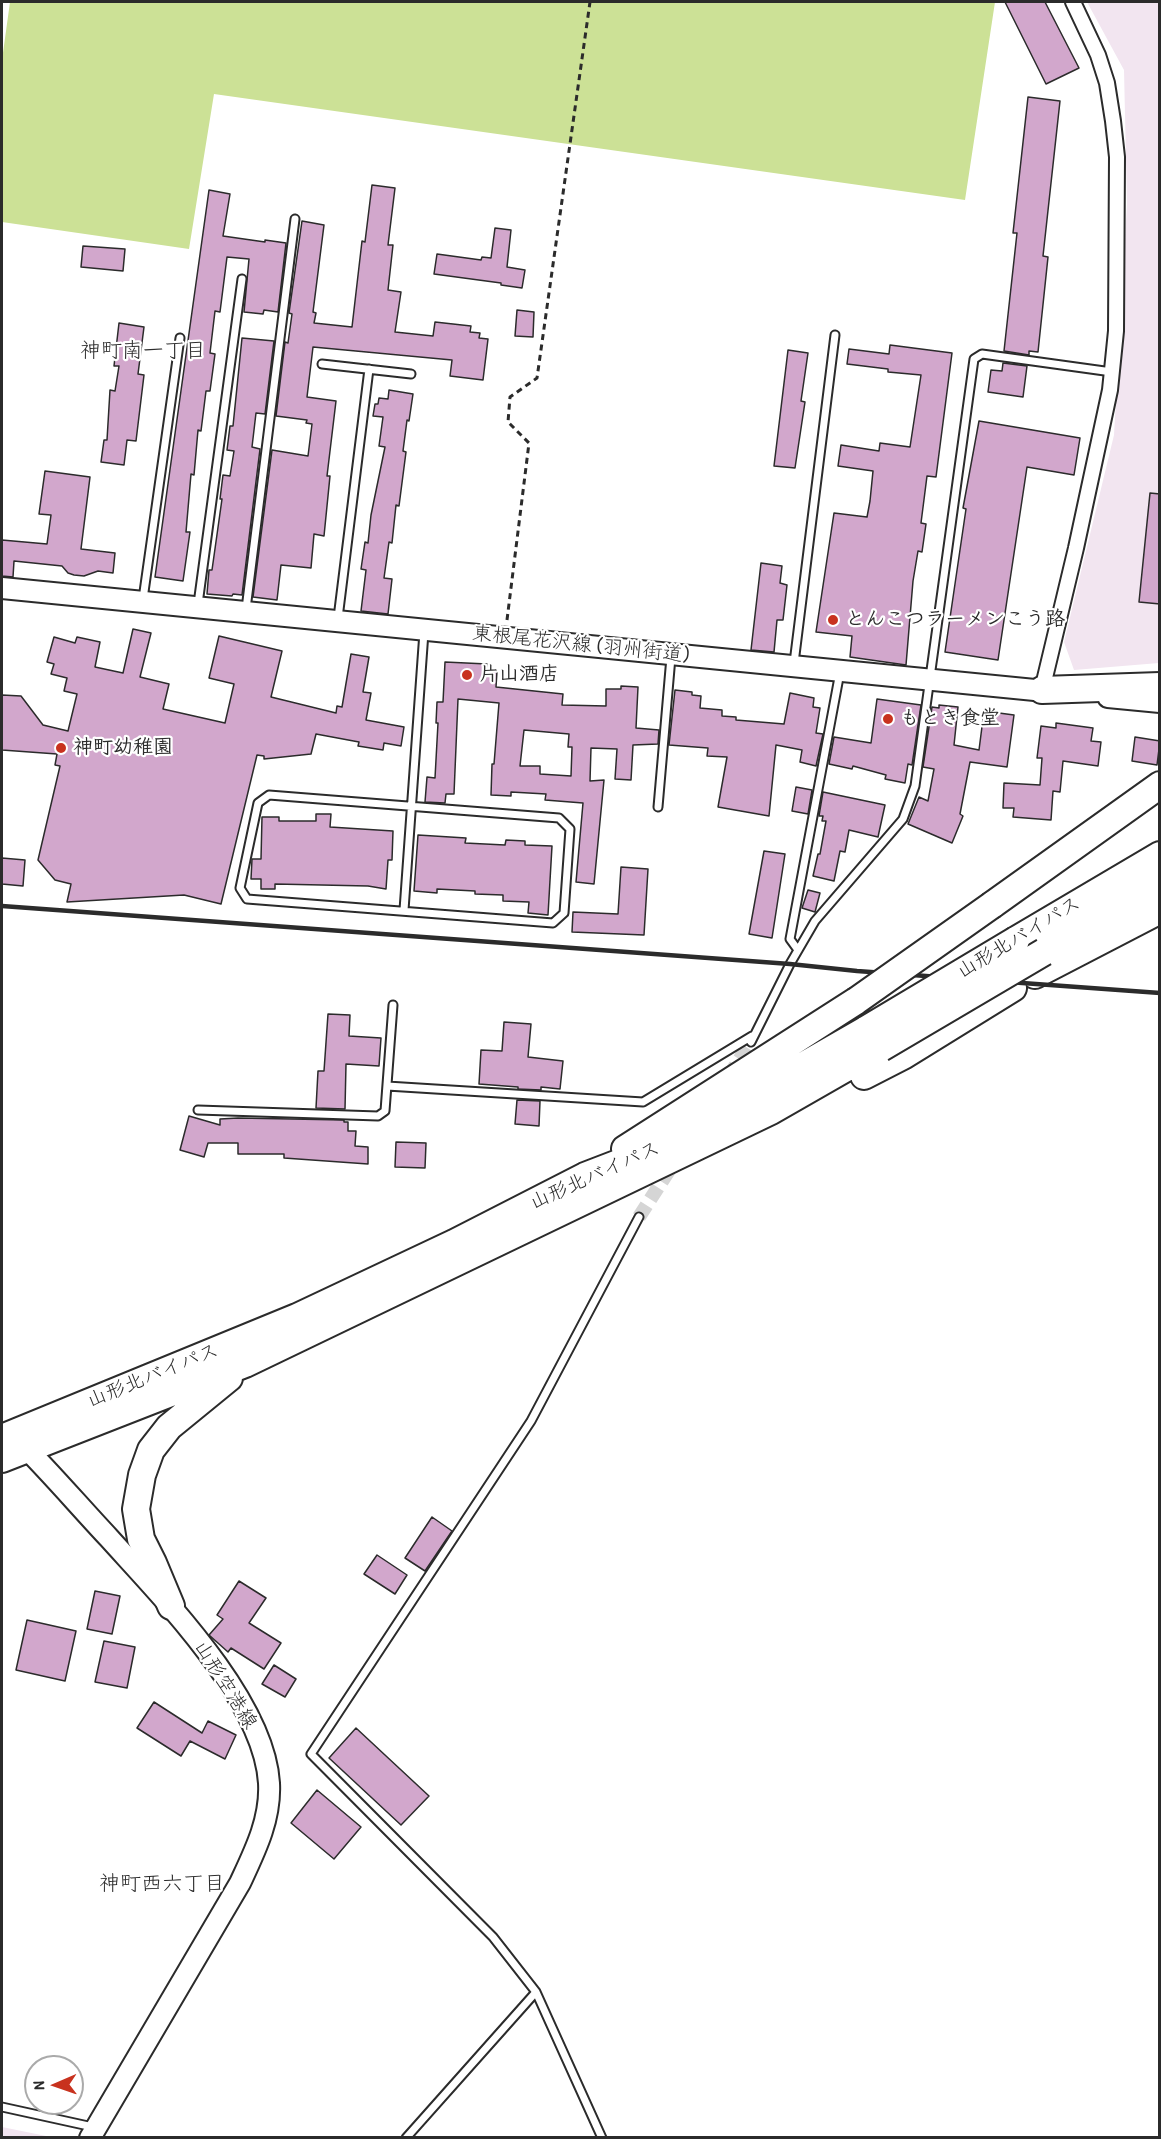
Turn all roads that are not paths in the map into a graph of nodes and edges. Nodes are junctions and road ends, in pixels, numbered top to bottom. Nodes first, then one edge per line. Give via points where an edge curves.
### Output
1 (1073, 2) edge
2 (295, 219) dead end
3 (242, 279) dead end
4 (835, 335) dead end
5 (180, 338) dead end
6 (322, 364) dead end
7 (369, 369) junction
8 (1112, 372) junction
9 (411, 374) dead end
10 (2, 588) edge
11 (143, 602) junction
12 (197, 607) junction
13 (245, 612) junction
14 (338, 621) junction
15 (424, 629) junction
16 (671, 654) junction
17 (794, 666) junction
18 (841, 670) junction
19 (930, 679) junction
20 (1160, 687) edge
21 (1042, 690) junction
22 (1160, 702) edge
23 (1160, 785) edge
24 (412, 807) junction
25 (658, 807) dead end
26 (1160, 855) edge
27 (1160, 881) edge
28 (404, 910) junction
29 (1160, 910) edge
30 (798, 950) junction
31 (393, 1005) dead end
32 (874, 1038) junction
33 (387, 1086) junction
34 (198, 1110) dead end
35 (590, 1186) junction
36 (639, 1218) tunnel mouth
37 (245, 1364) junction
38 (11, 1436) edge
39 (2, 1459) edge
40 (171, 1606) junction
41 (536, 1992) junction
42 (2, 2107) edge
43 (93, 2132) edge
44 (406, 2138) edge
45 (603, 2138) edge

1 - 8 street via 1107,83 1117,157 1118,272
2 - 13 lane
3 - 12 lane
4 - 17 lane
5 - 11 lane
6 - 7 lane
7 - 9 lane
7 - 14 lane
8 - 19 lane via 982,354 974,359
8 - 21 street
10 - 11 main road, 東根尾花沢線 (羽州街道)
11 - 12 main road, 東根尾花沢線 (羽州街道)
12 - 13 main road, 東根尾花沢線 (羽州街道)
13 - 14 main road, 東根尾花沢線 (羽州街道)
14 - 15 main road, 東根尾花沢線 (羽州街道)
15 - 16 main road, 東根尾花沢線 (羽州街道)
15 - 24 lane
16 - 17 main road, 東根尾花沢線 (羽州街道)
16 - 25 lane
17 - 18 main road, 東根尾花沢線 (羽州街道)
18 - 19 main road, 東根尾花沢線 (羽州街道)
18 - 30 lane via 790,939
19 - 21 main road, 東根尾花沢線 (羽州街道)
19 - 30 lane via 915,786 903,819 815,921
20 - 21 highway
21 - 22 main road, 東根尾花沢線 (羽州街道)
23 - 35 highway, bridge via 856,1001 711,1092
24 - 28 lane
24 - 28 lane via 559,818 570,829 564,913 553,923
24 - 28 lane via 269,795 258,803 240,888 247,899
26 - 32 highway, 山形北バイパス, bridge via 1016,940
27 - 32 highway, 山形北バイパス, bridge via 1044,951
29 - 35 highway via 1035,975 903,1056 731,1146
30 - 33 lane via 753,1038 643,1102
31 - 33 lane
32 - 35 highway, 山形北バイパス
33 - 34 lane via 385,1111 378,1116
35 - 37 highway, 山形北バイパス
35 - 38 highway, 山形北バイパス via 454,1243 297,1317
36 - 41 lane via 531,1421 311,1754 493,1937
37 - 38 highway, 山形北バイパス
37 - 40 highway via 169,1427 151,1450 141,1475 136,1509 141,1539
38 - 39 highway, 山形北バイパス
38 - 40 main road, 山形空港線
40 - 43 main road, 山形空港線 via 236,1694 260,1741 269,1784 268,1814 240,1883
41 - 44 lane
41 - 45 lane
42 - 43 lane

